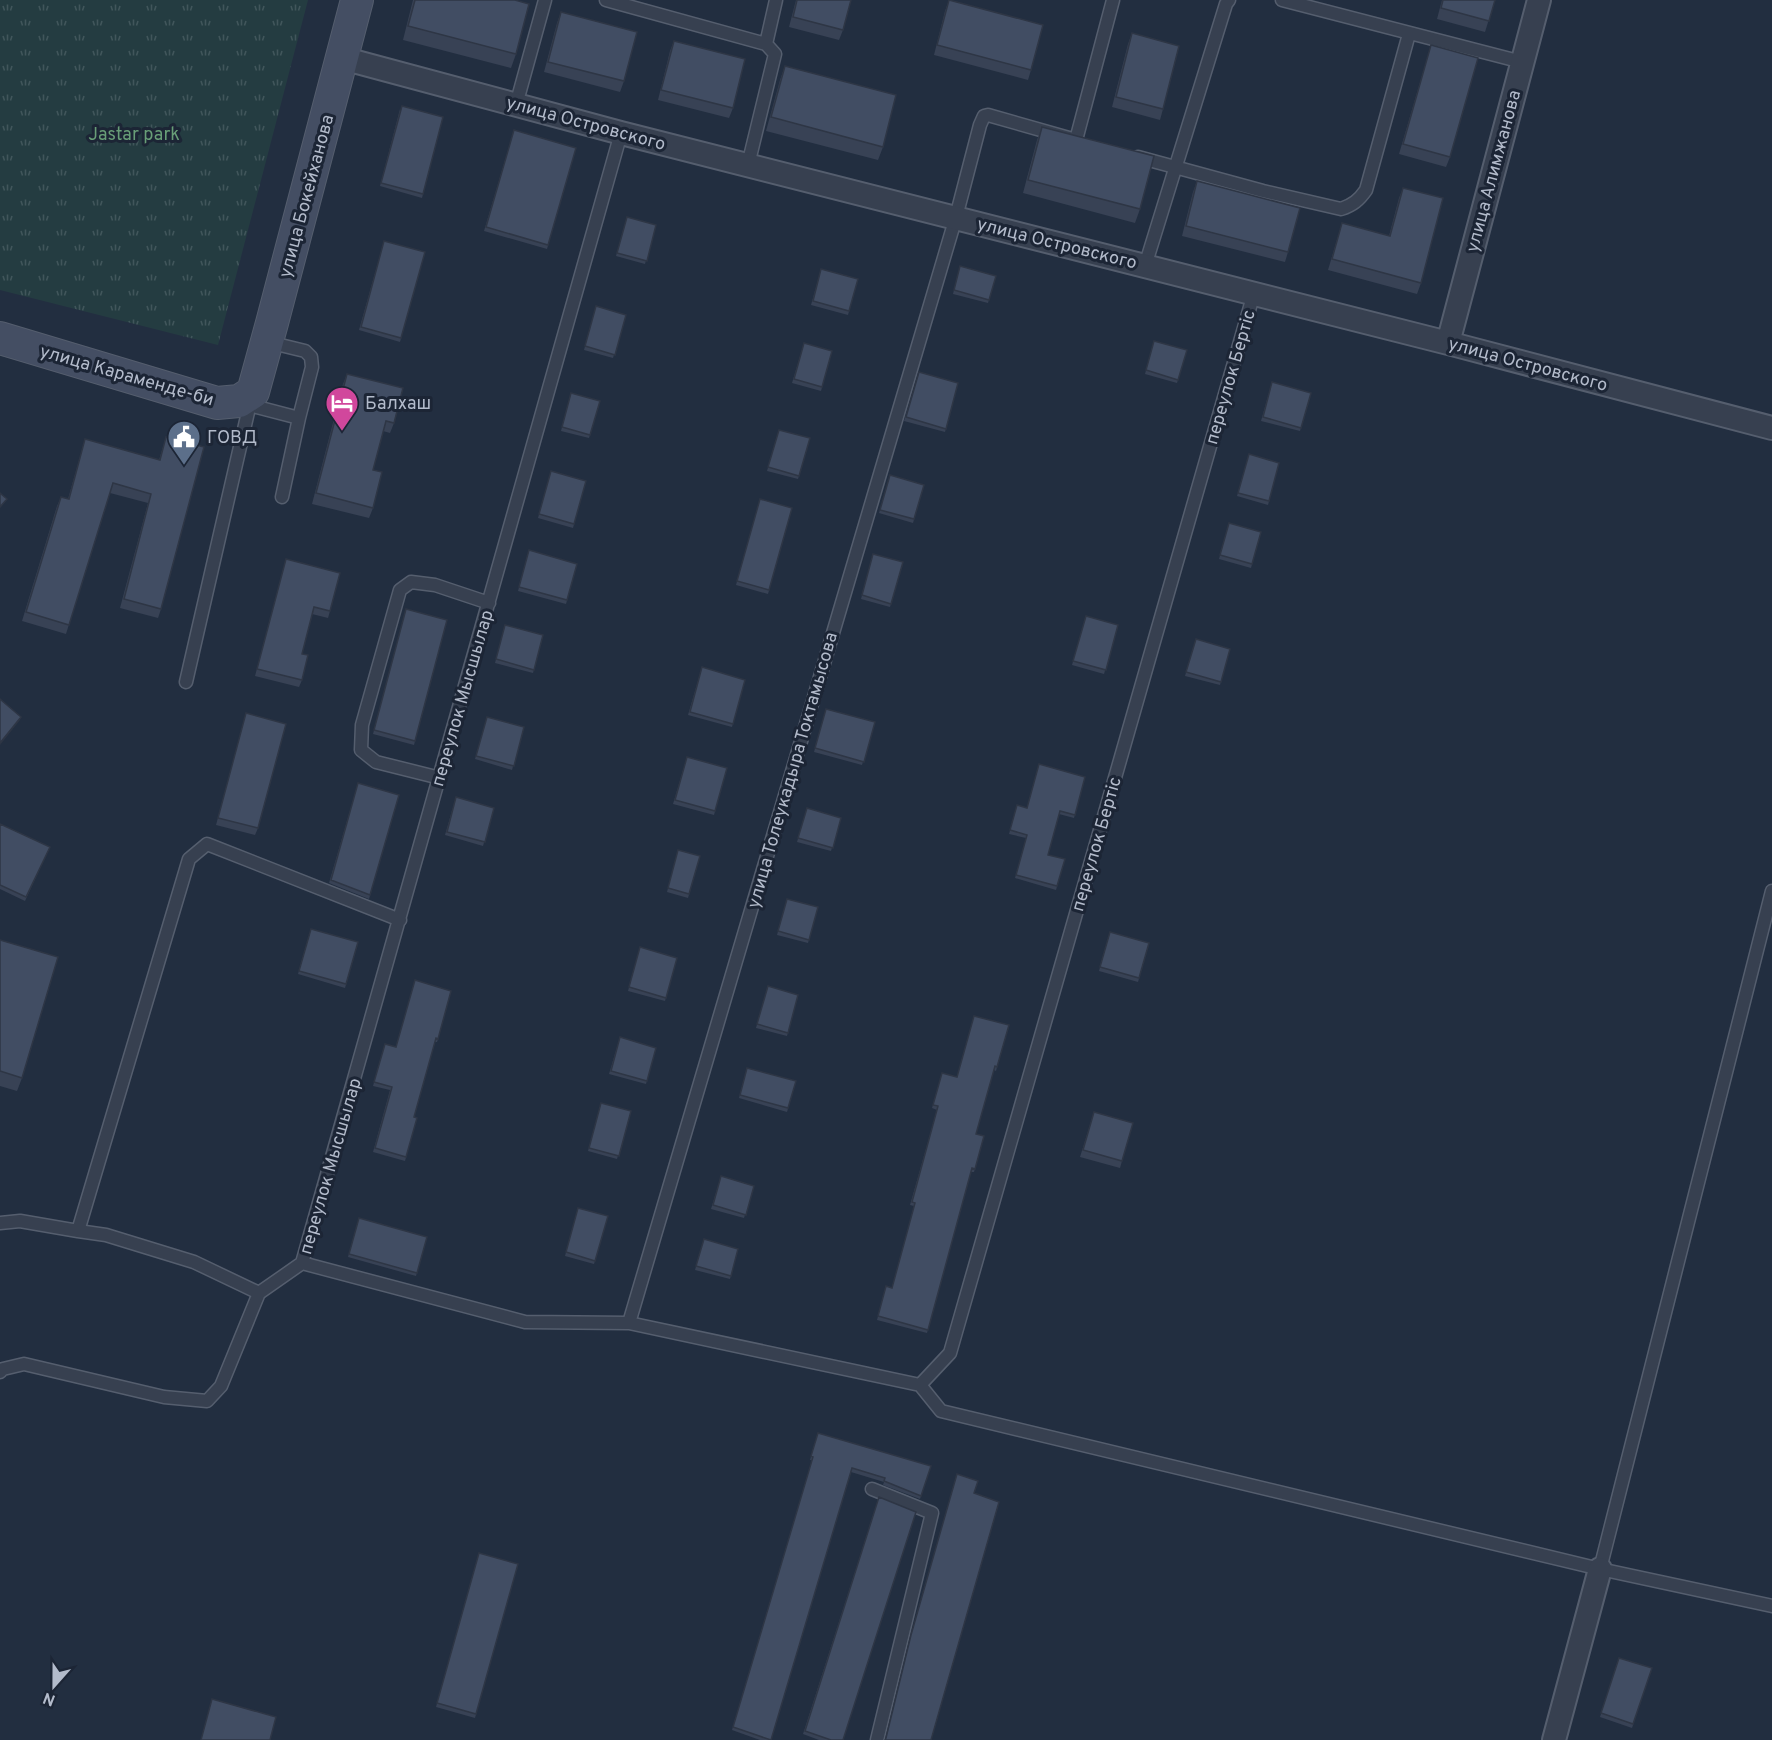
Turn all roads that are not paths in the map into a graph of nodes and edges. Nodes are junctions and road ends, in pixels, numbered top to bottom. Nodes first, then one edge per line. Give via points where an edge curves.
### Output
1 (357, 0) edge
2 (545, 0) edge
3 (606, 0) edge
4 (776, 0) edge
5 (1113, 0) edge
6 (1228, 0) edge
7 (1282, 0) edge
8 (1539, 0) edge
9 (1409, 34) junction
10 (766, 44) junction
11 (342, 58) junction
12 (1522, 62) junction
13 (516, 105) junction
14 (621, 133) junction
15 (1131, 155) edge
16 (748, 165) junction
17 (1175, 167) junction
18 (956, 217) junction
19 (1145, 266) junction
20 (1254, 293) junction
21 (0, 338) edge
22 (267, 342) junction
23 (1448, 343) junction
24 (251, 399) junction
25 (299, 418) junction
26 (1772, 428) edge
27 (282, 497) dead end
28 (489, 603) junction
29 (186, 682) dead end
30 (440, 777) junction
31 (1772, 891) edge
32 (400, 920) junction
33 (0, 1223) edge
34 (78, 1231) junction
35 (302, 1263) junction
36 (259, 1293) junction
37 (628, 1323) junction
38 (0, 1372) edge
39 (920, 1385) junction
40 (872, 1489) dead end
41 (1600, 1569) junction
42 (1772, 1606) edge
43 (877, 1740) edge
44 (1554, 1740) edge

1 - 11 street, улица Бокейханова
2 - 13 lane
3 - 10 lane
4 - 10 lane
5 - 18 lane, улица Толеукадыра Токтамысова via 1081,141 984,116
6 - 17 lane
7 - 9 lane
8 - 12 street, улица Алимжанова
9 - 12 lane
9 - 17 lane via 1366,190 1350,206 1341,209
10 - 16 lane via 775,54
11 - 13 street, улица Островского
11 - 22 street, улица Бокейханова
12 - 23 street, улица Алимжанова
13 - 14 street, улица Островского
14 - 16 street, улица Островского
14 - 28 lane, переулок Мысшылар
15 - 17 lane
16 - 18 street, улица Островского
17 - 19 lane
18 - 19 street, улица Островского
18 - 37 lane, улица Толеукадыра Токтамысова
19 - 20 street, улица Островского
20 - 23 street, улица Островского
20 - 39 lane, переулок Бертіс via 950,1353
21 - 24 street, улица Караменде-би via 217,403
22 - 24 street, улица Бокейханова
22 - 25 lane via 305,351 311,357
23 - 26 street, улица Островского
24 - 25 lane
24 - 29 lane
25 - 27 lane
28 - 30 lane, переулок Мысшылар
28 - 30 lane via 435,585 411,582 400,591 362,725 361,750 376,762
30 - 32 lane, переулок Мысшылар
31 - 41 lane
32 - 34 lane via 207,844 189,859
32 - 35 lane, переулок Мысшылар
33 - 34 lane via 20,1221
34 - 36 lane via 106,1235 194,1262
35 - 36 lane
35 - 37 lane via 525,1322
36 - 38 lane via 221,1386 207,1401 165,1397 24,1364
37 - 39 lane
39 - 41 lane via 941,1411
40 - 43 lane via 932,1513
41 - 42 lane
41 - 44 street

